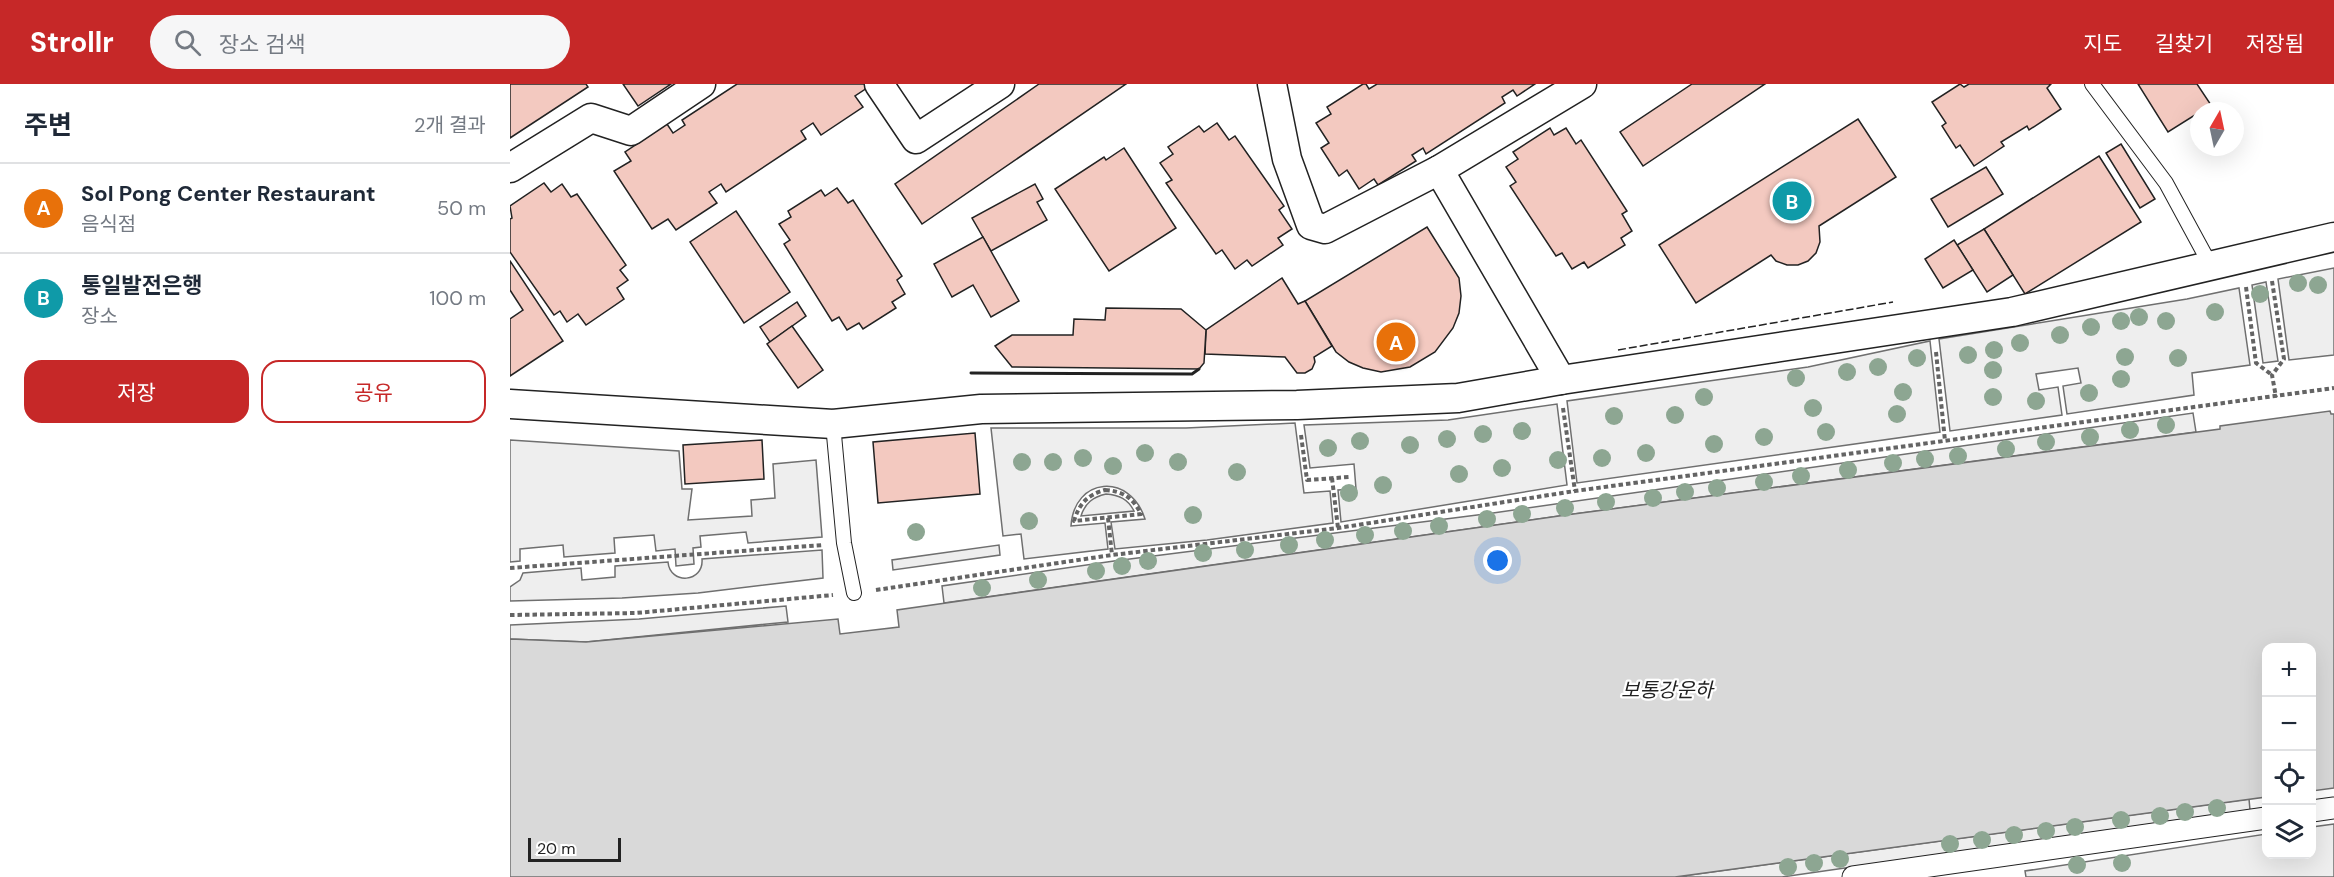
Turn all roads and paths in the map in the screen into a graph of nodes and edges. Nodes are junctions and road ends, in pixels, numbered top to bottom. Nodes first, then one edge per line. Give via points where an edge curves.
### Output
1 (701, 84) edge
2 (879, 84) edge
3 (1000, 84) edge
4 (1272, 84) edge
5 (1582, 84) edge
6 (2092, 84) edge
7 (510, 168) edge
8 (1439, 170) junction
9 (2334, 237) edge
10 (2211, 266) junction
11 (2271, 278) dead end
12 (2245, 284) dead end
13 (1935, 352) dead end
14 (2272, 375) junction
15 (1561, 380) junction
16 (2334, 388) edge
17 (2276, 397) junction
18 (510, 404) edge
19 (1297, 405) junction
20 (833, 424) junction
21 (1945, 441) junction
22 (1349, 477) dead end
23 (1332, 478) junction
24 (1108, 518) junction
25 (1338, 528) junction
26 (844, 543) junction
27 (1112, 555) junction
28 (510, 568) edge
29 (854, 593) junction
30 (510, 615) edge
31 (2334, 808) edge
32 (2316, 810) edge
33 (2262, 819) edge
34 (1853, 877) edge

1 - 7 street via 631,131 591,118
2 - 3 street via 916,140
4 - 8 street via 1287,159 1311,225 1325,229
5 - 8 street
6 - 10 lane via 2166,183
8 - 15 street
9 - 10 street
10 - 15 street via 2012,312
11 - 14 path via 2284,359
12 - 14 path via 2256,363
13 - 21 path
14 - 17 path
15 - 19 street via 1458,399
16 - 17 path
17 - 21 path
18 - 20 street
19 - 20 street via 981,409
19 - 23 path via 1307,480
20 - 26 lane
21 - 25 path via 1575,491
22 - 23 path
23 - 25 path
24 - 24 path via 1141,514 1128,496 1105,490 1084,500 1074,521
24 - 27 path
25 - 27 path
26 - 28 path
26 - 29 lane
27 - 29 path
29 - 30 path via 636,613
31 - 32 street
33 - 34 street

